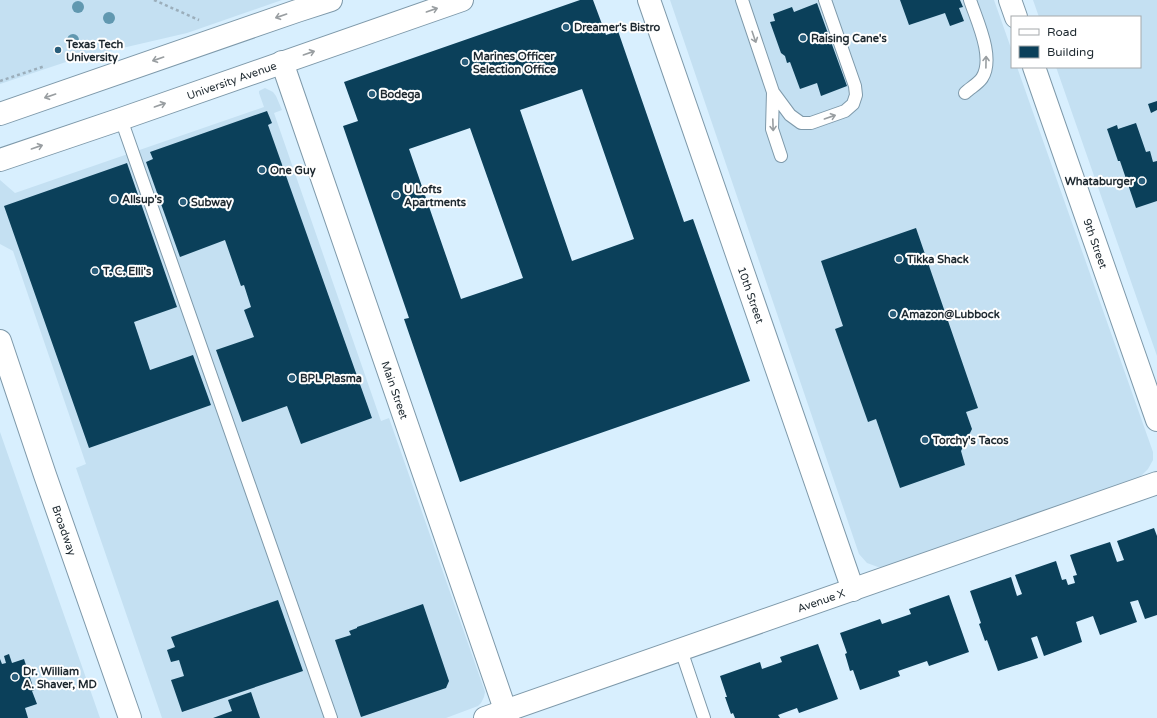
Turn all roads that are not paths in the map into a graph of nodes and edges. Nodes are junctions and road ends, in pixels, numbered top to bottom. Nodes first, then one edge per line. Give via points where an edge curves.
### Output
1 (331, 0) edge
2 (462, 0) edge
3 (649, 0) edge
4 (742, 0) edge
5 (825, 0) edge
6 (970, 0) edge
7 (1010, 0) edge
8 (1016, 16) edge
9 (282, 62) junction
10 (1034, 68) edge
11 (773, 92) junction
12 (965, 93) dead end
13 (0, 114) edge
14 (121, 119) junction
15 (781, 156) dead end
16 (0, 160) edge
17 (0, 341) edge
18 (1157, 420) edge
19 (1157, 484) edge
20 (853, 590) junction
21 (681, 650) junction
22 (507, 714) edge
23 (130, 718) edge
24 (331, 718) edge
25 (485, 718) edge
26 (704, 718) edge

1 -> 13 street
9 -> 2 street, University Avenue
3 - 20 street, 10th Street
4 -> 11 lane
11 -> 5 lane via 790,115 801,123 811,123 845,111 853,104 855,86
12 -> 6 lane via 986,71 984,42
7 - 8 street
14 -> 9 street, University Avenue
9 - 22 street, Main Street
10 - 18 street, 9th Street
11 -> 15 lane via 772,129
16 -> 14 street, University Avenue
14 - 24 lane
17 - 23 street, Broadway
19 - 20 street, Avenue X
20 - 21 street, Avenue X
21 - 22 street, Avenue X
21 - 26 lane
22 - 25 street, Avenue X

